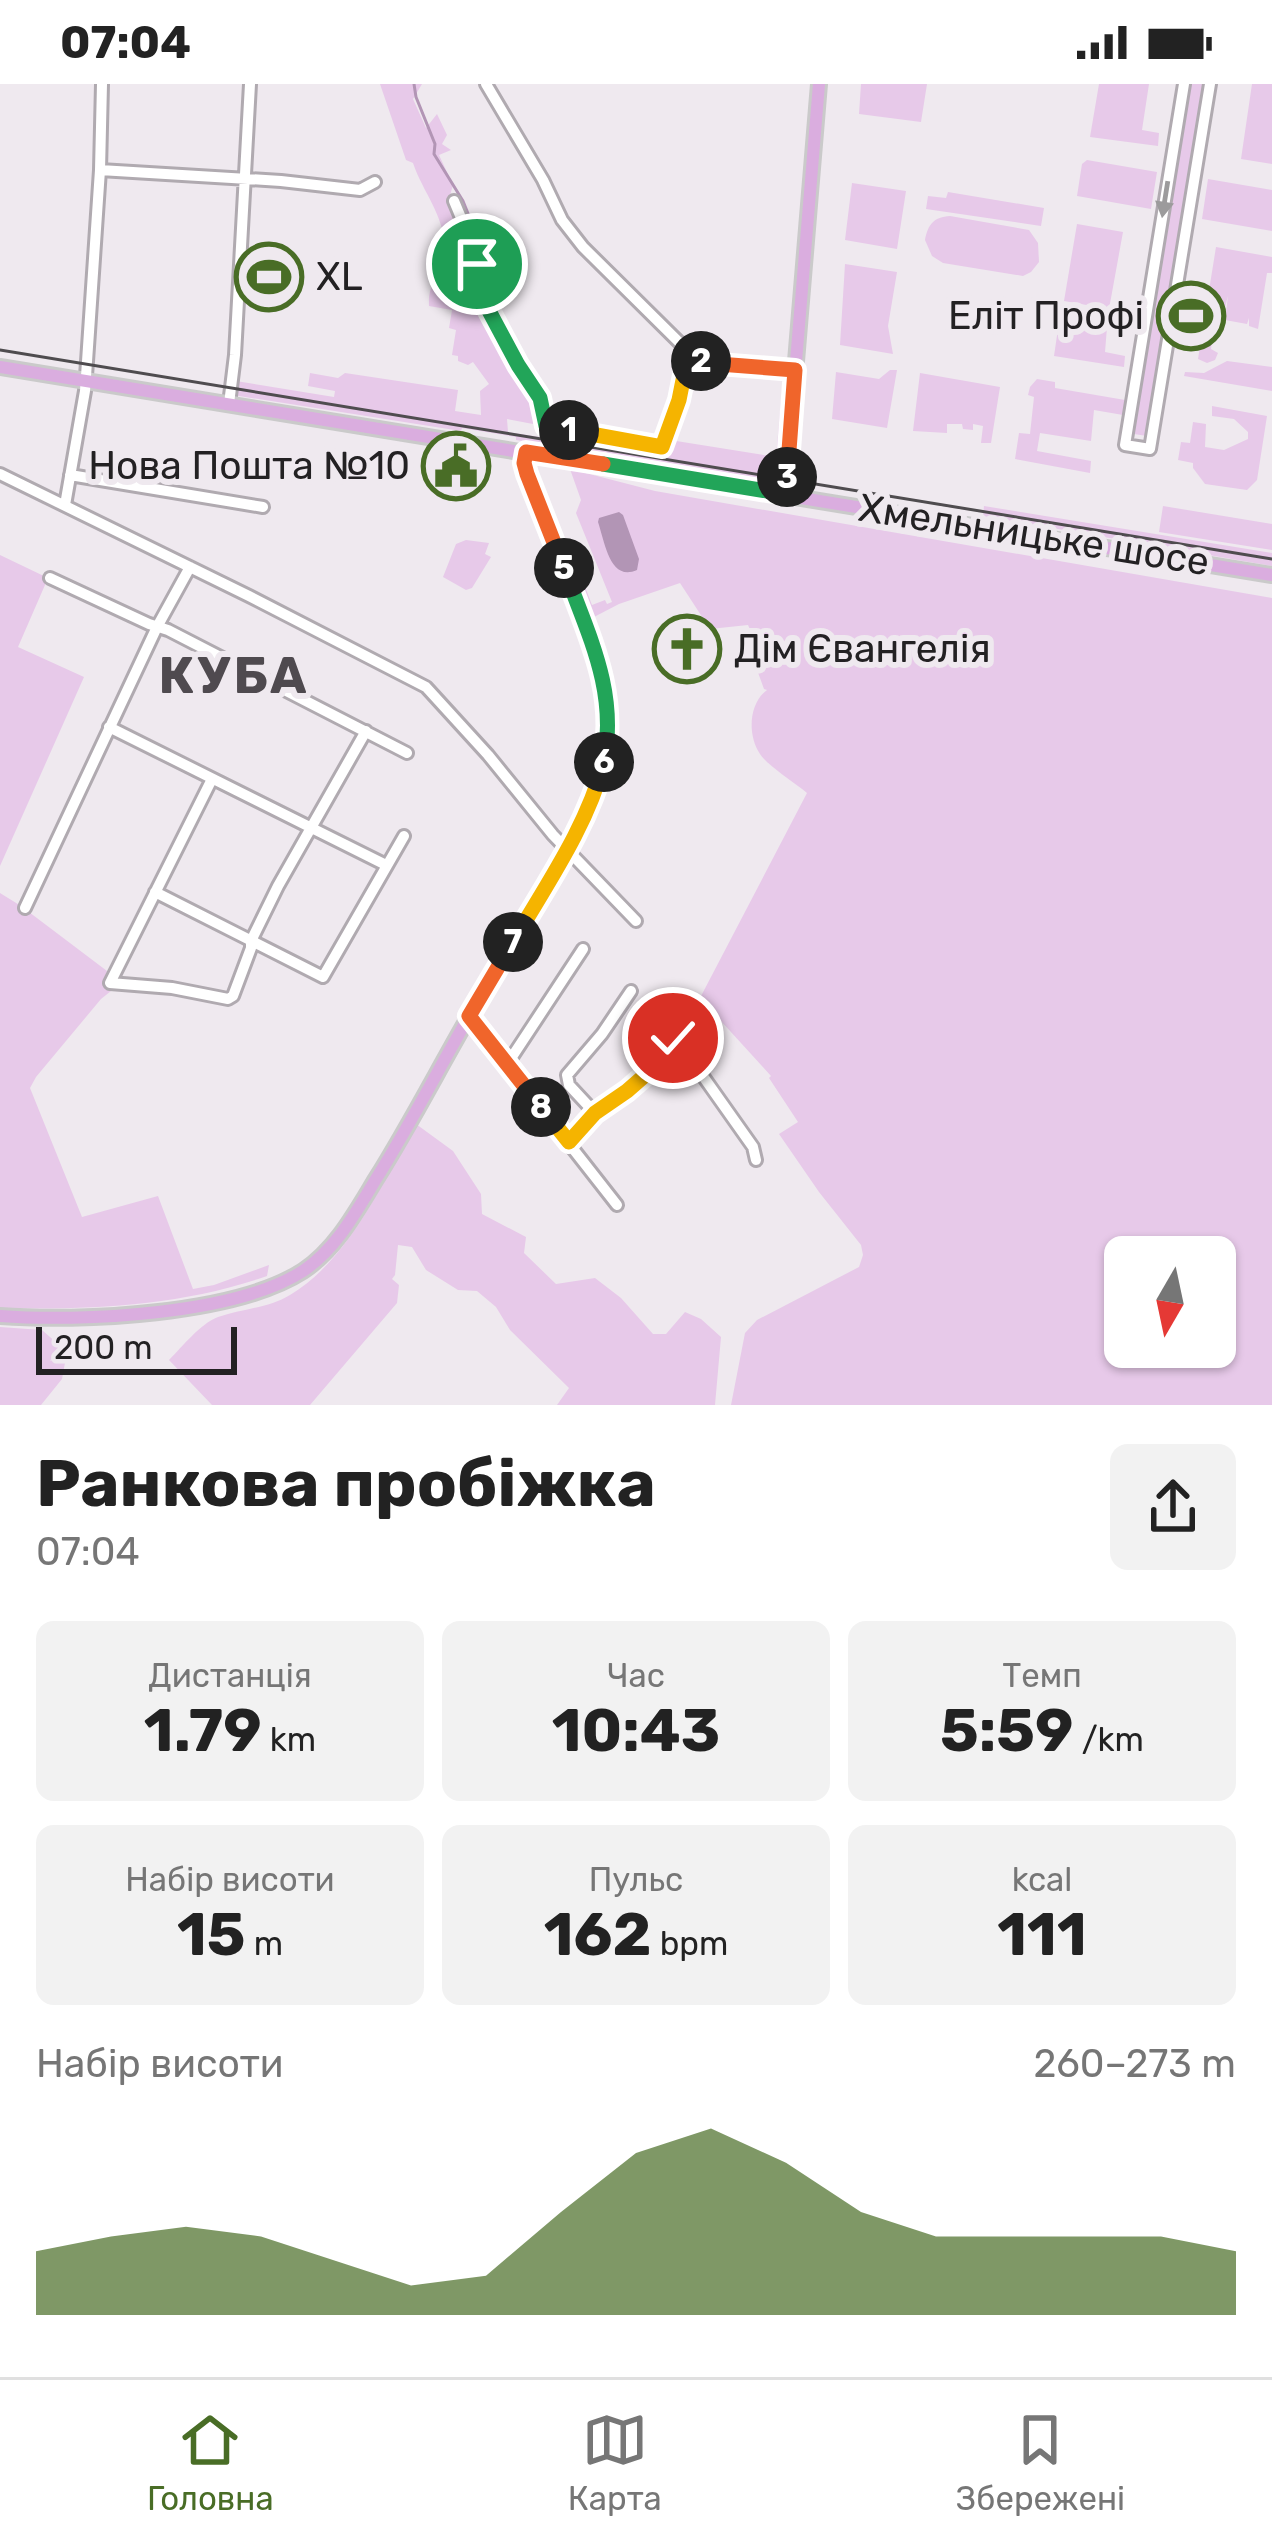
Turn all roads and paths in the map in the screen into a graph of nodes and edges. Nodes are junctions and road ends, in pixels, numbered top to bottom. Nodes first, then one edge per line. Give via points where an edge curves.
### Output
1 (101, 84) edge
2 (250, 84) edge
3 (486, 84) edge
4 (819, 84) edge
5 (1184, 84) edge
6 (1210, 84) edge
7 (100, 170) junction
8 (246, 178) junction
9 (375, 182) dead end
10 (454, 201) dead end
11 (692, 355) junction
12 (0, 367) edge
13 (795, 370) junction
14 (85, 381) junction
15 (229, 404) junction
16 (526, 452) junction
17 (0, 474) edge
18 (70, 475) junction
19 (785, 494) junction
20 (65, 505) junction
21 (263, 507) dead end
22 (190, 567) junction
23 (1272, 575) edge
24 (50, 578) dead end
25 (157, 627) junction
26 (109, 728) junction
27 (366, 731) junction
28 (407, 753) dead end
29 (212, 779) junction
30 (310, 828) junction
31 (404, 836) dead end
32 (567, 850) junction
33 (386, 866) junction
34 (155, 892) junction
35 (25, 908) dead end
36 (636, 922) dead end
37 (251, 940) junction
38 (583, 950) dead end
39 (631, 991) dead end
40 (469, 1016) junction
41 (506, 1066) junction
42 (595, 1113) junction
43 (569, 1142) junction
44 (755, 1160) dead end
45 (617, 1205) dead end
46 (0, 1316) edge

1 - 7 street
2 - 8 street
3 - 11 street via 562,220
4 - 13 main road
5 -> 6 street via 1125,445 1150,449
7 - 8 street
7 - 14 street
8 - 9 street via 360,190
8 - 15 street
10 - 11 street via 480,294 540,398 546,426 662,447
11 - 13 street
12 - 14 main road, Хмельницьке шосе
13 - 19 main road
14 - 15 main road, Хмельницьке шосе
14 - 18 street
15 - 16 main road, Хмельницьке шосе
16 - 19 main road, Хмельницьке шосе
16 - 32 main road via 609,707 600,777
17 - 20 street
18 - 20 street
18 - 21 street
19 - 23 main road, Хмельницьке шосе
20 - 22 street
22 - 25 street
22 - 32 street via 426,687
24 - 25 street
25 - 26 street
25 - 27 street
26 - 29 street
26 - 35 street
27 - 28 street
27 - 30 street
29 - 30 street
29 - 34 street
30 - 33 street
30 - 37 street
31 - 33 street
32 - 36 street
32 - 40 main road
33 - 37 street via 322,977
34 - 37 street
34 - 37 street via 110,983 228,999
38 - 41 street
39 - 42 street via 567,1075
40 - 41 street
40 - 46 main road via 356,1213 304,1270 210,1305
41 - 43 street
42 - 43 street
42 - 44 street via 651,1070 656,1049 676,1038
43 - 45 street

